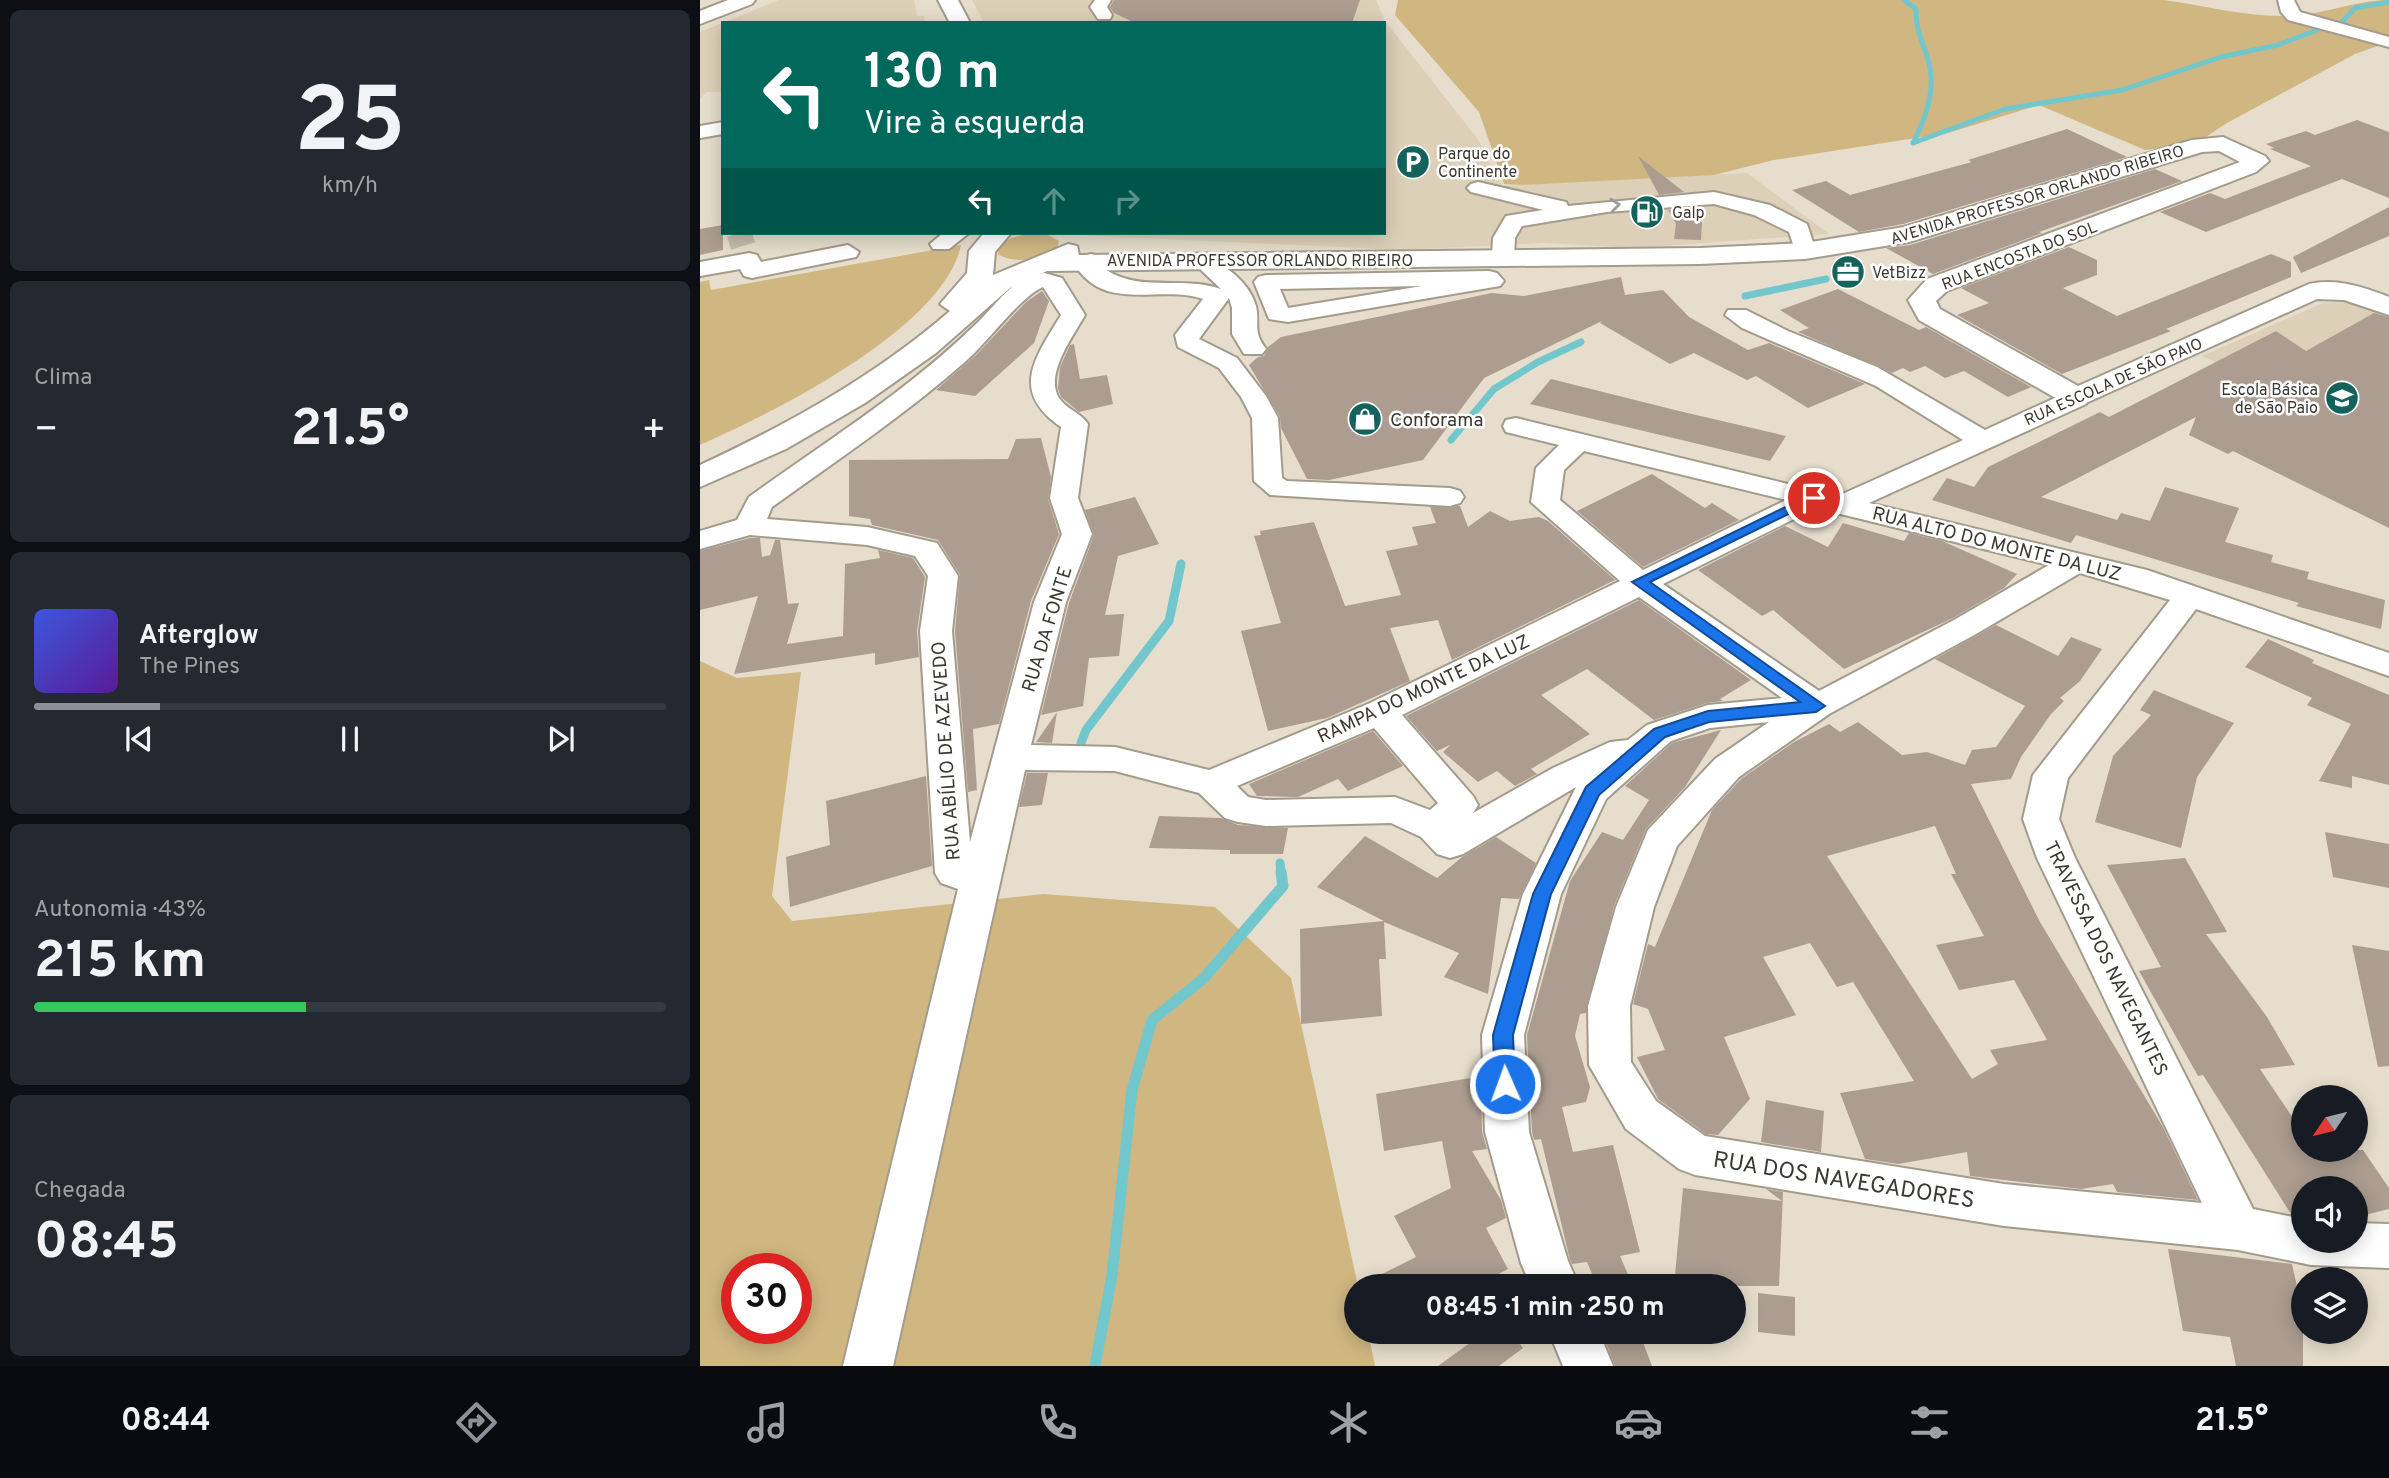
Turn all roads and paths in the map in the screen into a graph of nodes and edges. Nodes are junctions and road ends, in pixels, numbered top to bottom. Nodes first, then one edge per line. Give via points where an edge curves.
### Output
1 (715, 0) edge
2 (745, 0) edge
3 (948, 0) edge
4 (968, 0) edge
5 (2286, 0) edge
6 (700, 6) edge
7 (700, 18) edge
8 (959, 21) edge
9 (978, 21) edge
10 (2389, 42) edge
11 (721, 128) edge
12 (700, 132) edge
13 (2223, 144) joint
14 (1478, 188) dead end
15 (1571, 211) junction
16 (1069, 235) edge
17 (993, 240) edge
18 (1805, 251) junction
19 (848, 252) dead end
20 (1474, 257) junction
21 (1503, 257) junction
22 (1201, 260) junction
23 (1091, 261) junction
24 (1040, 265) junction
25 (700, 270) edge
26 (1417, 278) junction
27 (1266, 282) junction
28 (1232, 287) junction
29 (2389, 307) edge
30 (1737, 315) dead end
31 (1253, 349) dead end
32 (2077, 398) junction
33 (1516, 426) dead end
34 (1579, 440) junction
35 (1982, 440) junction
36 (700, 462) edge
37 (700, 477) edge
38 (1450, 497) dead end
39 (1828, 501) junction
40 (749, 526) junction
41 (700, 540) edge
42 (2074, 563) junction
43 (1639, 582) junction
44 (2190, 595) junction
45 (2389, 665) edge
46 (1816, 706) junction
47 (1380, 712) junction
48 (1659, 733) junction
49 (1010, 757) junction
50 (1211, 782) junction
51 (1434, 827) junction
52 (979, 880) junction
53 (2238, 1228) junction
54 (2389, 1247) edge
55 (1550, 1274) edge
56 (1579, 1344) edge
57 (868, 1366) edge
58 (1588, 1366) edge

1 - 6 main road
2 - 7 main road
3 - 8 main road
4 - 9 main road
5 - 10 street via 2294,16
11 - 12 street
13 - 18 main road, AVENIDA PROFESSOR ORLANDO RIBEIRO via 2155,157 1901,236
13 - 32 main road, RUA ENCOSTA DO SOL via 2257,161 1937,285 1922,300 1929,314
14 - 15 street
15 -> 18 street via 1714,198 1762,210 1799,229
15 - 21 street via 1514,221 1504,238
16 - 20 main road, AVENIDA PROFESSOR ORLANDO RIBEIRO
16 - 24 main road via 1074,245 1069,252
17 - 24 main road, AVENIDA PROFESSOR ORLANDO RIBEIRO via 990,263
17 - 36 main road via 970,288 900,348 802,411
18 - 21 main road, AVENIDA PROFESSOR ORLANDO RIBEIRO
19 - 25 street via 752,271 746,253
20 - 21 main road, AVENIDA PROFESSOR ORLANDO RIBEIRO
20 - 26 main road, AVENIDA PROFESSOR ORLANDO RIBEIRO
22 - 23 main road, AVENIDA PROFESSOR ORLANDO RIBEIRO
22 - 26 main road, AVENIDA PROFESSOR ORLANDO RIBEIRO
22 - 28 street
23 - 24 main road, AVENIDA PROFESSOR ORLANDO RIBEIRO
23 - 38 street via 1089,268 1098,278 1125,289 1201,291 1218,296 1187,334 1187,342 1228,363 1253,396 1265,418 1268,481 1274,486
24 - 37 main road via 1000,282 926,347 854,397 775,442
26 - 27 street
26 - 27 street via 1283,315 1278,314
27 - 28 street
28 - 31 street via 1244,308 1241,329
29 - 32 main road, RUA ESCOLA DE SÃO PAIO via 2325,287
30 - 35 street via 1769,335 1889,383
32 - 35 street, RUA ESCOLA DE SÃO PAIO
33 - 34 street, RUA ALTO DO MONTE DA LUZ
34 - 39 street, RUA ALTO DO MONTE DA LUZ
34 - 43 street via 1550,468 1545,502
35 - 39 street, RUA ESCOLA DE SÃO PAIO
39 - 42 street, RUA ALTO DO MONTE DA LUZ
39 - 43 street, RAMPA DO MONTE DA LUZ
40 - 41 street, RUA ABÍLIO DE AZEVEDO
40 - 49 street, RUA DA FONTE via 759,503 925,381 985,331 1032,281 1054,283 1073,315 1047,366 1044,392 1054,410 1075,424 1064,498 1077,534 1052,598
40 - 52 street, RUA ABÍLIO DE AZEVEDO via 867,536 926,550 932,558 943,576 936,631 954,873
42 - 44 street, RUA ALTO DO MONTE DA LUZ
42 - 46 street, RUA DOS NAVEGADORES
43 - 46 street
43 - 47 street, RAMPA DO MONTE DA LUZ
44 - 45 street, RUA ALTO DO MONTE DA LUZ
44 - 53 street, TRAVESSA DOS NAVEGANTES via 2051,775 2041,819
46 - 48 street via 1708,717
46 - 53 street, RUA DOS NAVEGADORES via 1727,768 1661,840 1635,907 1609,1006 1610,1065 1642,1115 1695,1156 2004,1205
47 - 50 street, RAMPA DO MONTE DA LUZ
47 - 51 street via 1460,805
48 - 51 street via 1566,777 1450,844
48 - 55 street via 1592,791 1542,894 1503,1035 1507,1132
49 - 50 street via 1115,759
49 - 52 street, RUA DA FONTE
50 - 51 street via 1238,809 1266,813 1395,810
52 - 57 street, RUA ABÍLIO DE AZEVEDO
53 - 54 street, RUA DOS NAVEGADORES via 2311,1242
56 - 58 street

